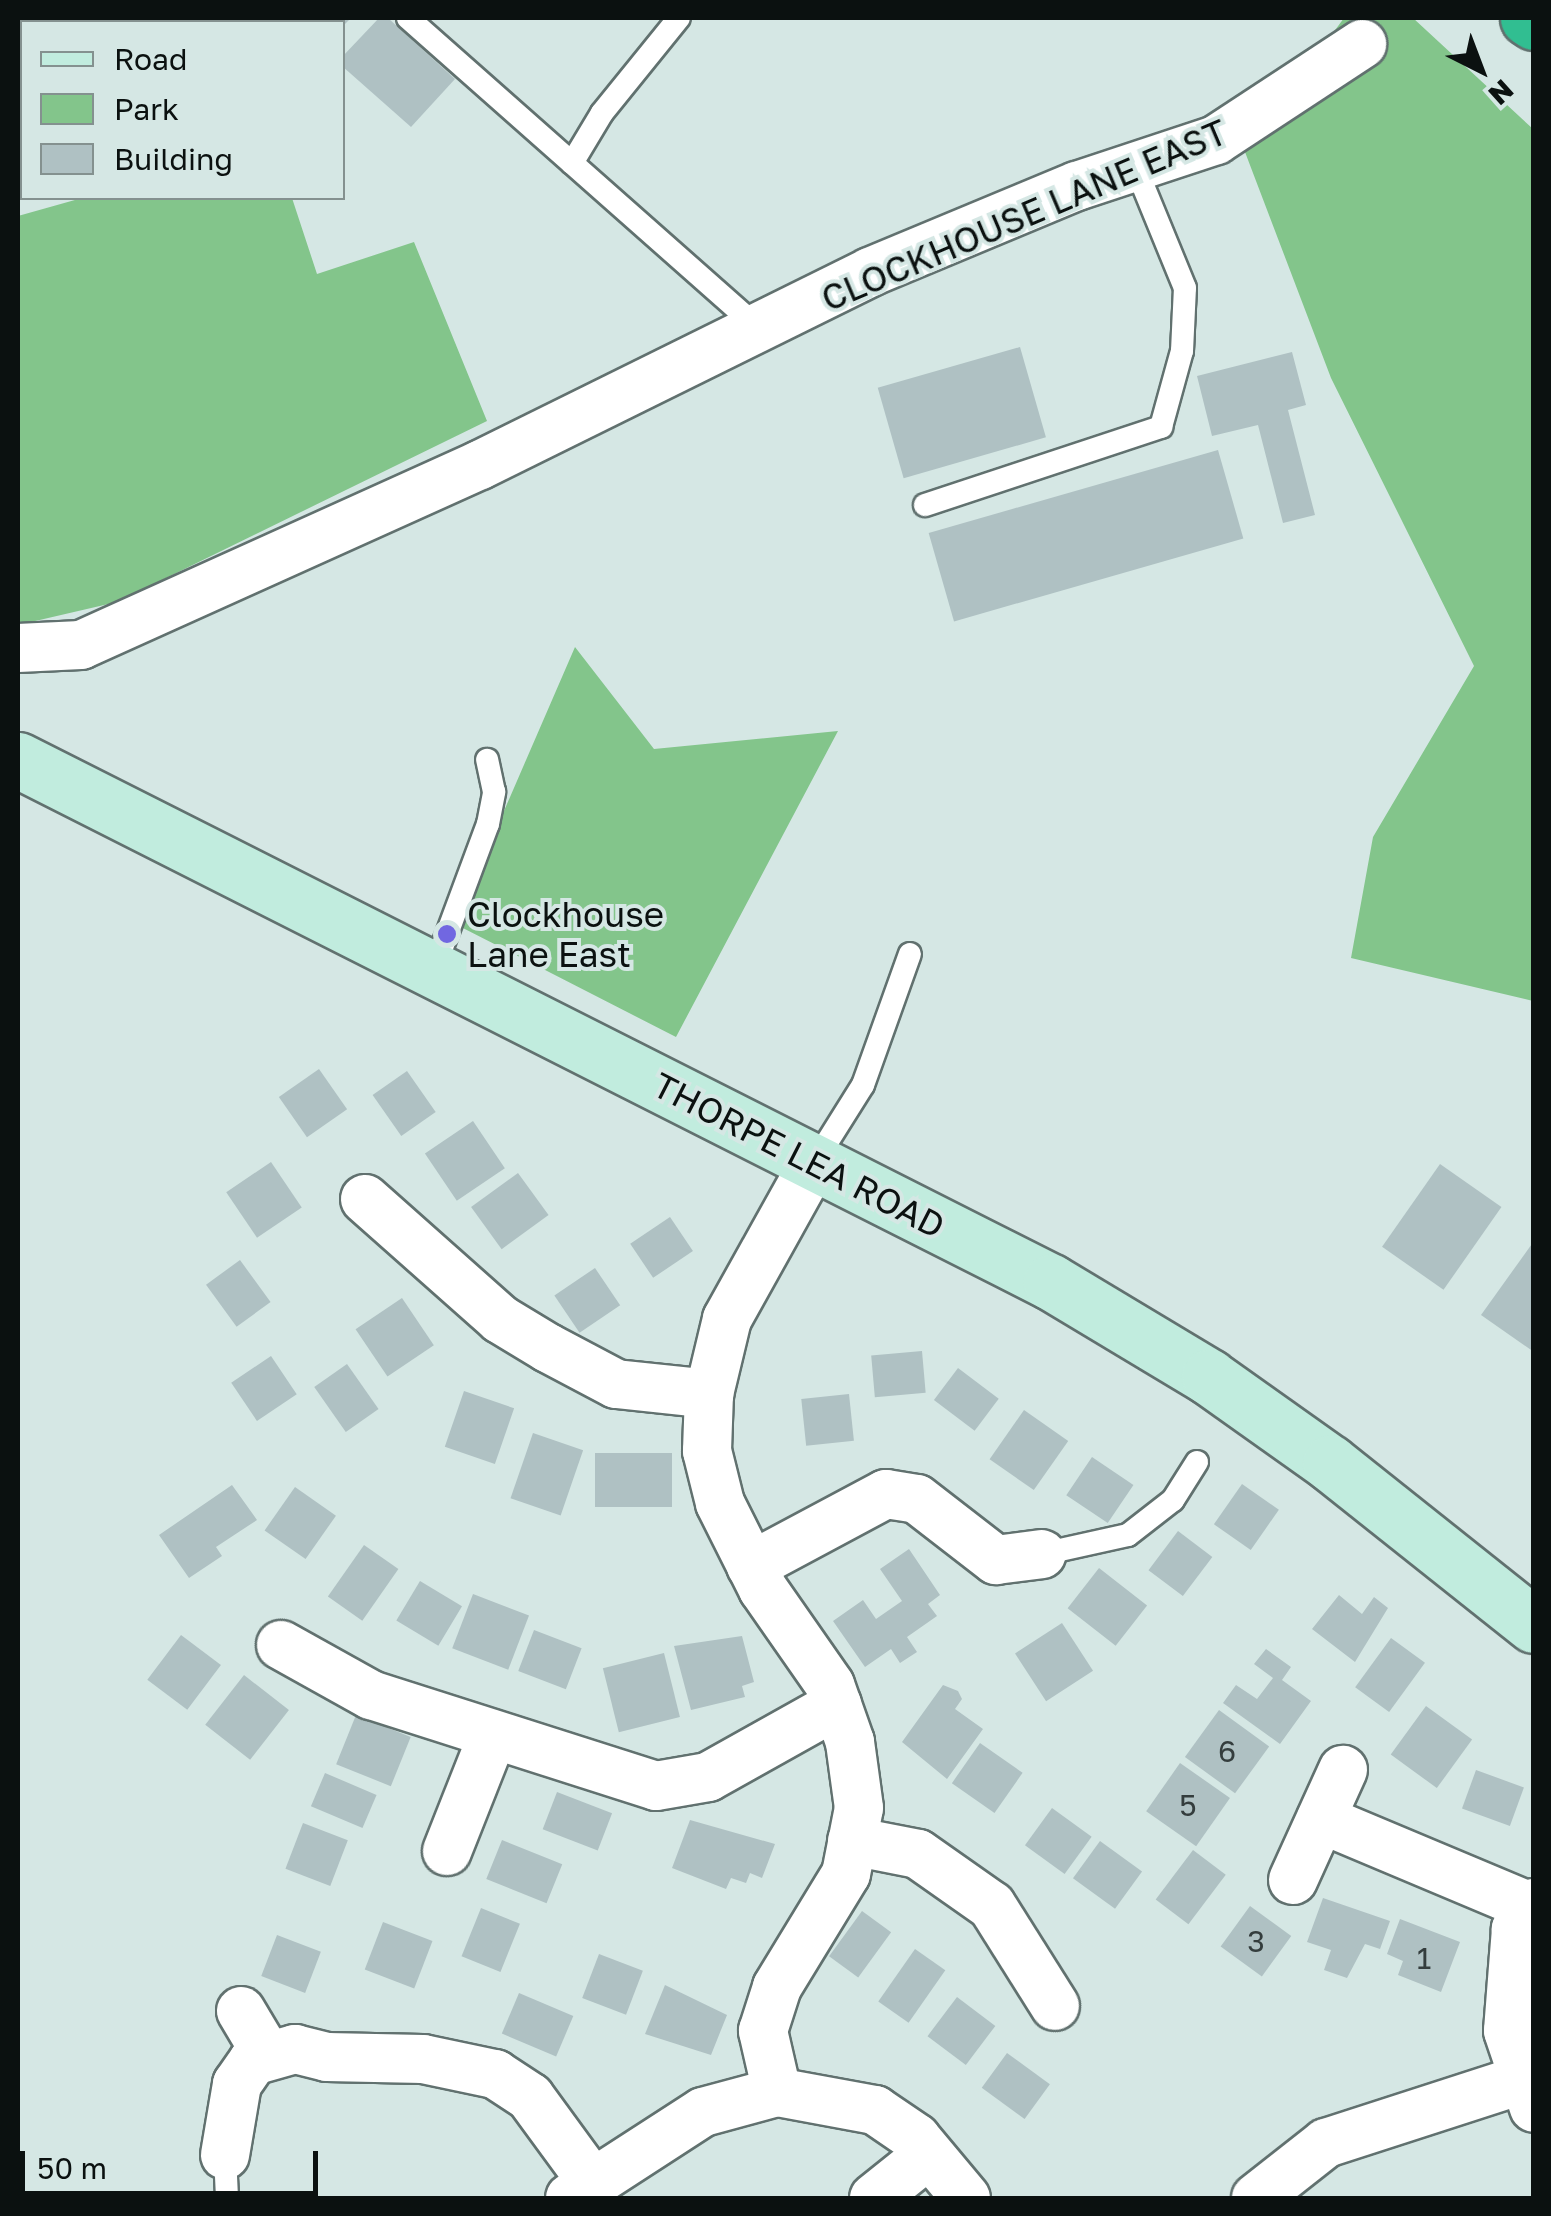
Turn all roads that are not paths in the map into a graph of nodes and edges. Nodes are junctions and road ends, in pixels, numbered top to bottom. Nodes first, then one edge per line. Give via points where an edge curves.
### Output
1 (408, 18) edge
2 (679, 18) edge
3 (1528, 18) edge
4 (1534, 22) edge
5 (1362, 44) dead end
6 (572, 164) junction
7 (1136, 166) junction
8 (762, 331) junction
9 (925, 505) dead end
10 (18, 648) edge
11 (18, 760) edge
12 (488, 760) dead end
13 (910, 954) dead end
14 (434, 969) junction
15 (814, 1163) junction
16 (365, 1199) dead end
17 (709, 1394) junction
18 (1197, 1462) dead end
19 (1042, 1554) joint
20 (752, 1566) junction
21 (1534, 1625) edge
22 (280, 1645) dead end
23 (837, 1705) junction
24 (493, 1735) junction
25 (1343, 1770) dead end
26 (1321, 1819) junction
27 (852, 1841) junction
28 (447, 1851) dead end
29 (1293, 1880) dead end
30 (1532, 1905) edge
31 (1055, 2006) dead end
32 (241, 2010) dead end
33 (266, 2052) junction
34 (778, 2092) junction
35 (1529, 2094) edge
36 (929, 2154) junction
37 (226, 2177) edge
38 (581, 2191) edge
39 (874, 2198) edge
40 (966, 2198) edge
41 (1256, 2198) edge

1 - 6 lane
2 - 6 lane via 602,114
3 - 4 highway
5 - 7 street, CLOCKHOUSE LANE EAST via 1216,140
6 - 8 lane
7 - 8 street, CLOCKHOUSE LANE EAST via 870,272
7 - 9 lane via 1185,288 1182,351 1161,428
8 - 10 street, CLOCKHOUSE LANE EAST via 81,645
11 - 14 main road, THORPE LEA ROAD
12 - 14 lane via 494,792 488,824
13 - 15 lane via 863,1085
14 - 15 main road, THORPE LEA ROAD
15 - 17 street via 728,1318
15 - 21 main road, THORPE LEA ROAD via 1051,1282 1208,1377 1330,1463
16 - 17 street via 500,1319 548,1348 616,1384
17 - 20 street via 711,1468 720,1503
18 - 19 lane via 1172,1500 1128,1535
19 - 20 street via 996,1560 917,1499 886,1494
20 - 23 street via 811,1652
22 - 24 street via 371,1695
23 - 24 street via 708,1777 656,1786
23 - 27 street via 859,1808
24 - 28 street
25 - 26 street
26 - 29 street
26 - 30 street
27 - 31 street via 918,1854 992,1906
27 - 34 street via 846,1874 777,1987 763,2031
30 - 35 street via 1516,1929 1508,1979 1508,2031
32 - 33 street
33 - 37 street via 238,2084
33 - 38 street via 423,2059 495,2074 530,2098
34 - 36 street via 875,2110
34 - 38 street via 703,2112
35 - 41 street via 1326,2143
36 - 39 street
36 - 40 street

